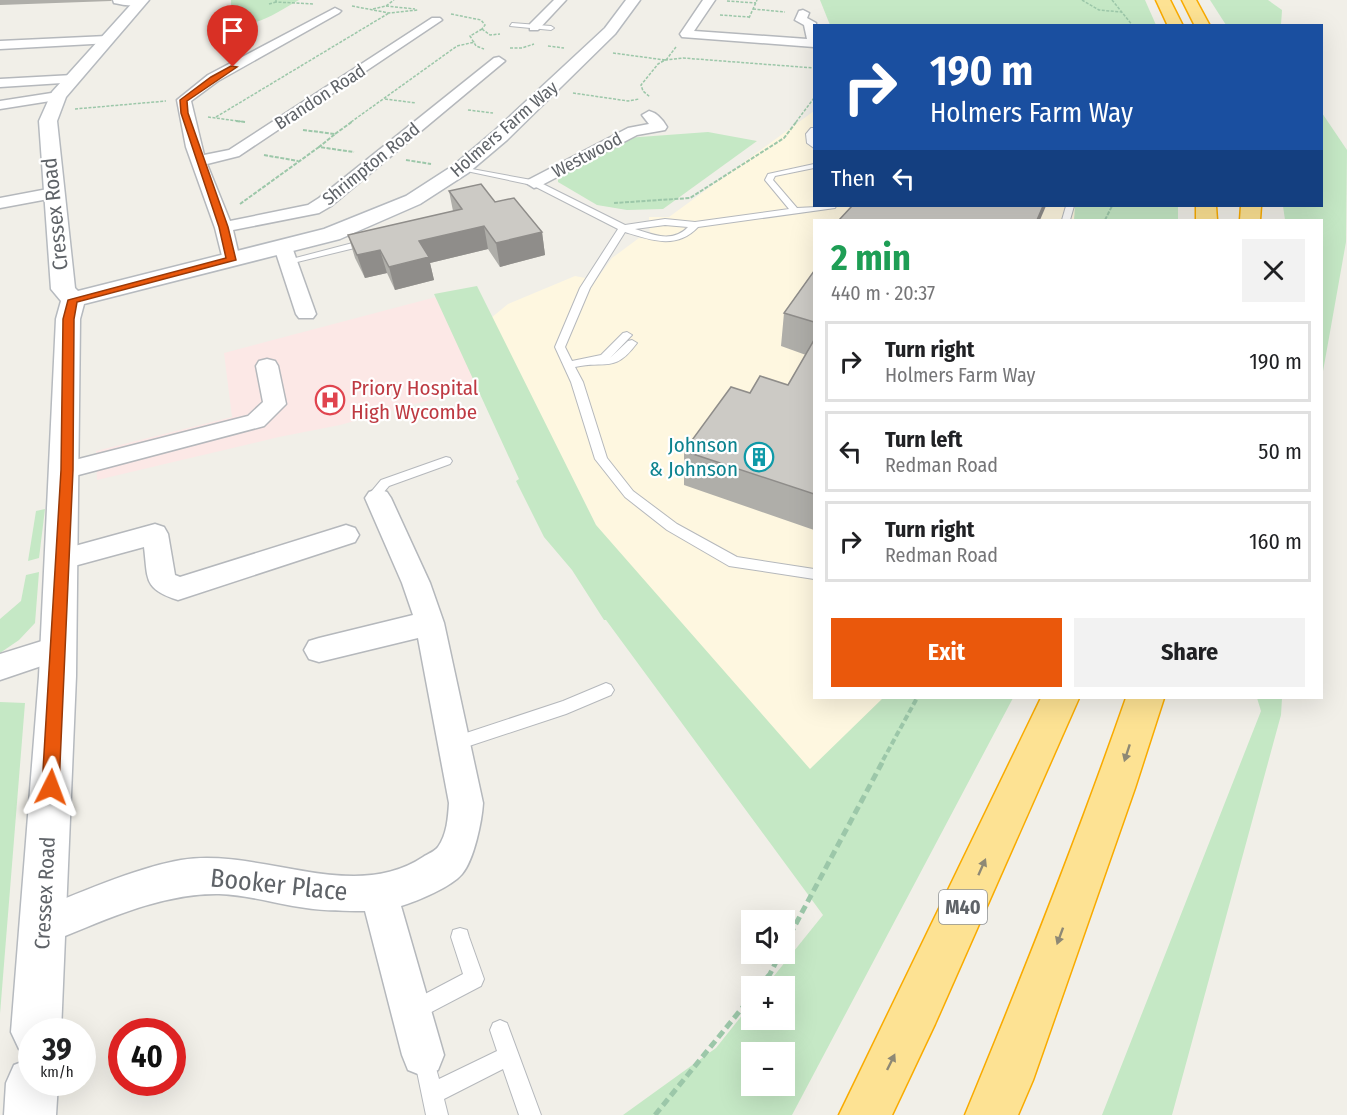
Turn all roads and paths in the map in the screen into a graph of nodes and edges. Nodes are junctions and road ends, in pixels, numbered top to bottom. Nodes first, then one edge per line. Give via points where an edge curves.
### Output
1 (120, 0) edge
2 (394, 0) edge
3 (560, 0) edge
4 (633, 0) edge
5 (709, 0) edge
6 (1082, 0) edge
7 (1113, 0) edge
8 (1163, 0) edge
9 (1189, 0) edge
10 (141, 1) edge
11 (276, 1) edge
12 (756, 3) dead end
13 (269, 4) dead end
14 (316, 4) dead end
15 (350, 6) dead end
16 (386, 6) junction
17 (372, 9) junction
18 (417, 10) junction
19 (335, 11) dead end
20 (1122, 12) junction
21 (389, 13) junction
22 (803, 13) dead end
23 (437, 15) junction
24 (1131, 24) edge
25 (1175, 24) edge
26 (1202, 24) edge
27 (512, 25) dead end
28 (534, 27) junction
29 (551, 28) dead end
30 (482, 29) junction
31 (502, 34) dead end
32 (813, 38) edge
33 (107, 40) junction
34 (475, 42) junction
35 (813, 43) edge
36 (516, 44) dead end
37 (534, 44) dead end
38 (0, 45) edge
39 (544, 45) dead end
40 (573, 48) dead end
41 (607, 52) dead end
42 (499, 53) junction
43 (666, 60) junction
44 (813, 68) edge
45 (73, 79) junction
46 (0, 83) edge
47 (548, 91) junction
48 (58, 96) junction
49 (813, 99) edge
50 (0, 105) edge
51 (184, 107) junction
52 (73, 109) dead end
53 (649, 115) dead end
54 (215, 118) junction
55 (276, 126) junction
56 (813, 131) edge
57 (335, 134) junction
58 (813, 144) edge
59 (319, 147) junction
60 (380, 156) junction
61 (199, 161) junction
62 (813, 166) edge
63 (461, 169) junction
64 (534, 183) junction
65 (53, 193) junction
66 (0, 203) edge
67 (825, 207) edge
68 (795, 211) junction
69 (592, 212) junction
70 (248, 222) junction
71 (695, 225) junction
72 (224, 227) junction
73 (623, 228) junction
74 (383, 238) edge
75 (286, 254) junction
76 (231, 260) junction
77 (73, 300) junction
78 (306, 314) dead end
79 (593, 361) junction
80 (569, 365) junction
81 (267, 366) dead end
82 (446, 461) dead end
83 (67, 470) junction
84 (378, 498) joint
85 (346, 535) dead end
86 (63, 559) junction
87 (813, 574) edge
88 (430, 624) junction
89 (58, 648) junction
90 (319, 650) dead end
91 (0, 667) edge
92 (606, 690) dead end
93 (916, 699) edge
94 (1060, 699) edge
95 (1145, 699) edge
96 (454, 744) junction
97 (379, 893) junction
98 (795, 925) edge
99 (43, 926) junction
100 (460, 937) dead end
101 (741, 1009) edge
102 (411, 1012) junction
103 (37, 1018) edge
104 (500, 1030) dead end
105 (423, 1055) joint
106 (508, 1056) junction
107 (432, 1094) junction
108 (31, 1096) edge
109 (30, 1115) edge
110 (438, 1115) edge
111 (530, 1115) edge
112 (655, 1115) edge
113 (865, 1115) edge
114 (991, 1115) edge

1 - 10 street
2 - 16 path
3 - 28 street
4 - 47 street, Holmers Farm Way via 610,31
5 - 12 path
5 - 35 street via 686,34
6 - 20 path via 1099,9
7 - 20 path
8 - 25 highway
9 - 26 highway
10 - 33 street, Cressex Road
11 - 13 path
11 - 14 path
15 - 17 path
16 - 17 path
16 - 18 path
17 - 21 path
18 - 21 path
18 - 23 path
19 - 51 street via 213,78
20 - 24 path
21 - 54 path
22 - 32 street via 801,20 810,23
23 - 30 path via 481,20
23 - 55 street, Brandon Road
27 - 28 lane
28 - 29 lane
30 - 31 path via 490,35
30 - 34 path via 470,36
33 - 38 street
33 - 45 street, Cressex Road
34 - 42 path via 476,46
34 - 57 path via 457,46
36 - 42 path
37 - 42 path
39 - 40 path
41 - 43 path
42 - 60 street, Shrimpton Road
43 - 44 path
43 - 47 path via 641,85 651,97 628,101
45 - 46 street
45 - 48 street, Cressex Road
47 - 63 street, Holmers Farm Way
48 - 50 street
48 - 65 street, Cressex Road via 48,121
49 - 69 path via 784,138 690,198 608,203
51 - 52 path
51 - 54 path
51 - 61 street
53 - 64 street, Westwood via 660,127 633,131
54 - 55 path
55 - 57 path
55 - 61 street, Brandon Road via 234,153
56 - 58 lane
57 - 59 path
59 - 60 path
59 - 70 path via 240,203
60 - 63 path
60 - 70 street, Shrimpton Road via 313,208
61 - 72 street
62 - 68 lane via 772,174 769,180
63 - 64 lane, Westwood
63 - 75 street, Holmers Farm Way via 412,200
64 - 69 lane, Westwood
65 - 66 street
65 - 77 street, Cressex Road via 63,289
67 - 68 lane
68 - 71 lane
69 - 73 lane, Westwood
70 - 72 street, Shrimpton Road
71 - 73 lane via 664,222
71 - 73 lane, Westwood via 684,237 669,242
72 - 76 street
73 - 80 lane via 585,288 560,347
74 - 75 lane
75 - 76 street, Holmers Farm Way
75 - 78 street
76 - 77 street, Holmers Farm Way
77 - 83 street, Cressex Road via 68,319
79 - 79 lane via 618,360 628,336 610,338
79 - 80 lane
80 - 87 lane via 601,459 629,494 672,527 734,562
81 - 83 street via 275,404 256,421
82 - 84 lane via 385,483 377,492
83 - 86 street, Cressex Road
84 - 88 street, Booker Place
85 - 86 street via 178,589 162,581 155,534
86 - 89 street, Cressex Road
88 - 90 street
88 - 96 street, Booker Place
89 - 91 street
89 - 99 street, Cressex Road
92 - 96 lane
93 - 98 path
113 -> 94 highway, M40
95 -> 114 highway via 1115,788
96 - 97 street, Booker Place via 466,803 459,845 450,861 430,876
97 - 99 street, Booker Place via 305,890 219,876 181,878
97 - 102 street
99 - 103 street, Cressex Road
100 - 102 lane via 474,979
101 - 112 path
102 - 105 street
104 - 106 lane
105 - 107 lane
106 - 107 lane
106 - 111 lane
107 - 110 lane
108 - 109 street

